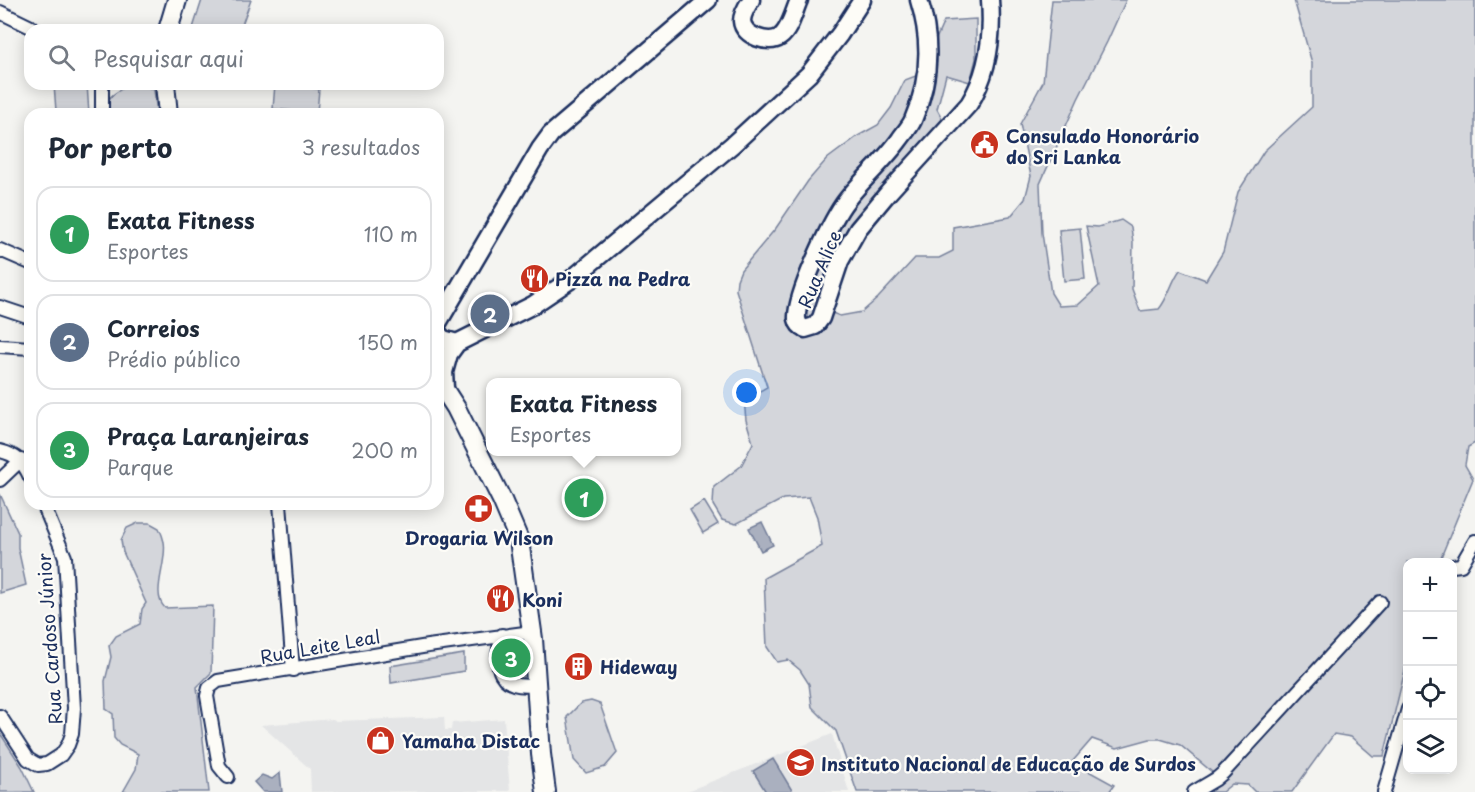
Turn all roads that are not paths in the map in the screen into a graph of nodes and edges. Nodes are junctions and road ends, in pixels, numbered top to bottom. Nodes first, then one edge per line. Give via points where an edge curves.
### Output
1 (177, 0) edge
2 (708, 0) edge
3 (751, 0) edge
4 (799, 0) edge
5 (862, 0) edge
6 (919, 0) edge
7 (990, 0) edge
8 (0, 12) edge
9 (25, 24) edge
10 (170, 24) edge
11 (102, 90) edge
12 (166, 90) edge
13 (102, 108) edge
14 (167, 108) edge
15 (0, 250) edge
16 (24, 260) edge
17 (0, 307) edge
18 (444, 314) edge
19 (24, 315) edge
20 (444, 339) edge
21 (457, 343) junction
22 (0, 346) edge
23 (24, 348) edge
24 (444, 372) edge
25 (444, 390) edge
26 (0, 451) edge
27 (21, 460) junction
28 (24, 466) edge
29 (0, 480) edge
30 (45, 510) edge
31 (280, 510) edge
32 (1475, 541) edge
33 (1457, 565) edge
34 (1380, 602) dead end
35 (532, 632) junction
36 (502, 635) junction
37 (293, 670) junction
38 (537, 685) junction
39 (0, 716) edge
40 (1404, 720) edge
41 (228, 777) dead end
42 (546, 792) edge
43 (1194, 792) edge
44 (1384, 792) edge
45 (1390, 792) edge

1 - 10 main road
2 - 18 street via 551,134
3 - 4 street via 742,20 744,28 772,41 785,32
5 - 21 street via 809,74 732,145 573,278 533,305
6 - 7 street, Rua Alice via 928,53 926,81 912,122 888,156 843,204 798,304 798,321 805,329 815,326 821,318 840,261 858,229 979,88 989,51
8 - 9 street
11 - 13 street
12 - 14 main road
15 - 16 street
17 - 19 street
20 - 21 street
21 - 24 street
22 - 23 street
25 - 35 main road via 519,540
26 - 27 street
27 - 28 street
27 - 29 street
30 - 39 street, Rua Cardoso Júnior via 65,557 74,718 70,740 54,760 38,765 28,759
31 - 37 street
32 - 33 street
34 - 43 street via 1216,779
35 - 36 street, Rua Leite Leal
35 - 38 main road
36 - 37 street, Rua Leite Leal
36 - 38 street via 498,660 506,682 514,686
37 - 41 street, Rua Leite Leal via 218,681 209,688 207,696 219,766
38 - 42 main road
40 - 44 street
44 - 45 street

